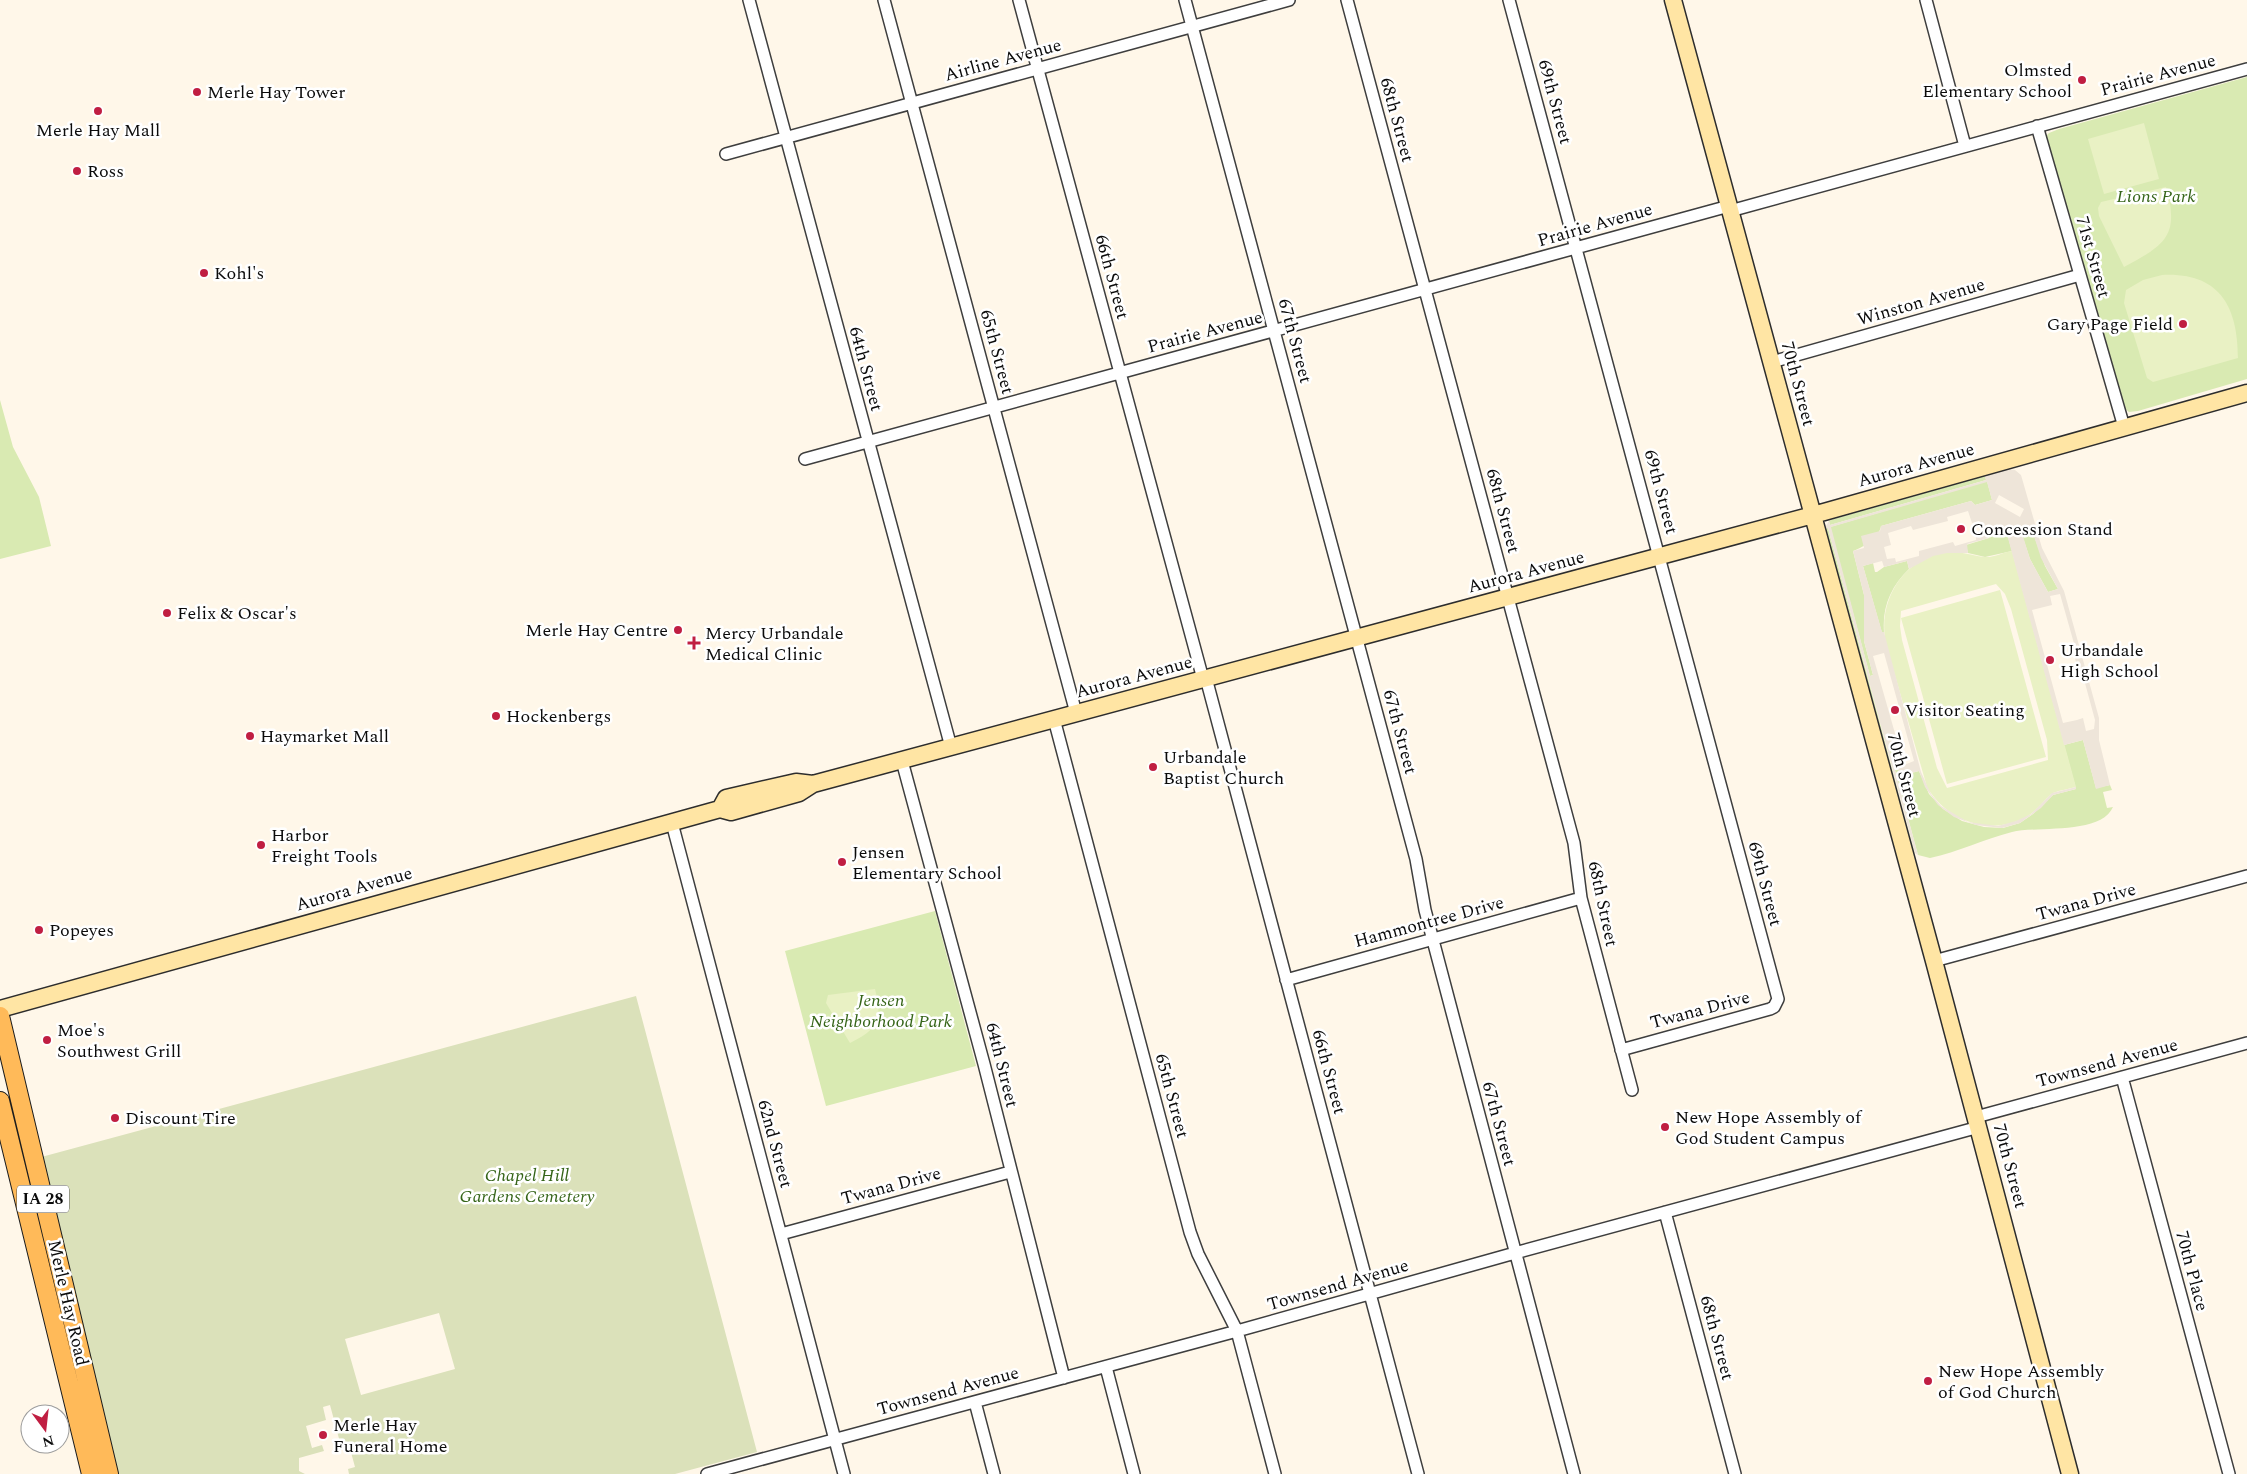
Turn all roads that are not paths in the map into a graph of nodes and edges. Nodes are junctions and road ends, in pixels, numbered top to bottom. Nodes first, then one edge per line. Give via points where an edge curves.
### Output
1 (749, 0) edge
2 (884, 0) edge
3 (1019, 0) edge
4 (1185, 0) edge
5 (1289, 0) edge
6 (1347, 0) edge
7 (1509, 0) edge
8 (1673, 0) edge
9 (1926, 0) edge
10 (1192, 26) junction
11 (1037, 69) junction
12 (2247, 69) edge
13 (911, 103) junction
14 (2037, 126) junction
15 (786, 137) junction
16 (1965, 146) junction
17 (726, 154) dead end
18 (1730, 208) junction
19 (1576, 248) junction
20 (2080, 275) junction
21 (1425, 291) junction
22 (1274, 332) junction
23 (1772, 362) junction
24 (1120, 374) junction
25 (2247, 393) edge
26 (994, 408) junction
27 (2124, 427) junction
28 (868, 442) junction
29 (805, 459) dead end
30 (1813, 515) junction
31 (1660, 556) junction
32 (1508, 597) junction
33 (1357, 638) junction
34 (1204, 679) junction
35 (1076, 714) junction
36 (1054, 719) junction
37 (951, 747) junction
38 (902, 761) junction
39 (672, 823) junction
40 (2247, 876) edge
41 (1581, 898) junction
42 (1432, 939) junction
43 (1934, 961) junction
44 (1286, 980) junction
45 (1776, 994) joint
46 (0, 1009) edge
47 (0, 1016) edge
48 (2247, 1043) edge
49 (1621, 1050) junction
50 (2122, 1077) junction
51 (1632, 1090) dead end
52 (0, 1101) edge
53 (1977, 1122) junction
54 (1010, 1172) junction
55 (1665, 1212) junction
56 (781, 1234) junction
57 (1515, 1253) junction
58 (1370, 1294) junction
59 (1237, 1331) junction
60 (1106, 1367) junction
61 (1064, 1378) junction
62 (975, 1402) junction
63 (835, 1440) junction
64 (90, 1474) edge
65 (109, 1474) edge
66 (706, 1474) edge
67 (844, 1474) edge
68 (994, 1474) edge
69 (1134, 1474) edge
70 (1275, 1474) edge
71 (1418, 1474) edge
72 (1574, 1474) edge
73 (1735, 1474) edge
74 (2070, 1474) edge
75 (2229, 1474) edge

1 - 15 street, 64th Street
2 - 13 street, 65th Street
3 - 11 street, 66th Street
4 - 10 street, 67th Street
5 - 10 street, Airline Avenue
6 - 21 street, 68th Street
7 - 19 street, 69th Street
8 - 18 street, 70th Street
9 - 16 street
10 - 11 street, Airline Avenue
10 - 22 street, 67th Street
11 - 13 street, Airline Avenue
11 - 24 street, 66th Street
12 - 14 street, Prairie Avenue
13 - 15 street, Airline Avenue
13 - 26 street, 65th Street
14 - 16 street, Prairie Avenue
14 - 20 street, 71st Street
15 - 17 street, Airline Avenue
15 - 28 street, 64th Street
16 - 18 street, Prairie Avenue
18 - 19 street, Prairie Avenue
18 - 23 street, 70th Street
19 - 21 street, Prairie Avenue
19 - 31 street, 69th Street
20 - 23 street, Winston Avenue
20 - 27 street, 71st Street
21 - 22 street, Prairie Avenue
21 - 32 street, 68th Street
22 - 24 street, Prairie Avenue
22 - 33 street, 67th Street
23 - 30 street, 70th Street
24 - 26 street, Prairie Avenue
24 - 34 street, 66th Street
25 - 27 street, Aurora Avenue
26 - 28 street, Prairie Avenue
26 - 35 street, 65th Street
27 - 30 street, Aurora Avenue
28 - 29 street, Prairie Avenue
28 - 37 street, 64th Street
30 - 31 street, Aurora Avenue
30 - 43 street, 70th Street
31 - 32 street, Aurora Avenue
31 - 45 street, 69th Street
32 - 33 street, Aurora Avenue
32 - 41 street, 68th Street via 1574,843
33 - 34 street, Aurora Avenue
33 - 42 street, 67th Street via 1416,859
34 - 35 street, Aurora Avenue
34 - 44 street, 66th Street
35 - 36 street, Aurora Avenue
36 - 37 street, Aurora Avenue
36 - 59 street, 65th Street via 1190,1232 1201,1261
37 - 38 street, Aurora Avenue
38 - 39 street, Aurora Avenue via 813,784 796,782 726,798 720,810
38 - 54 street, 64th Street
39 - 46 street, Aurora Avenue
39 - 56 street, 62nd Street
40 - 43 street, Twana Drive
41 - 42 street, Hammontree Drive
41 - 49 street, 68th Street
42 - 44 street, Hammontree Drive
42 - 57 street, 67th Street
43 - 53 street, 70th Street
44 - 58 street, 66th Street
45 - 49 street, Twana Drive via 1777,1004 1770,1009
47 - 65 main road, Merle Hay Road / IA 28
48 - 50 street, Townsend Avenue
49 - 51 street, 68th Street
50 - 53 street, Townsend Avenue
50 - 75 street, 70th Place
52 - 64 main road, Merle Hay Road / IA 28
53 - 55 street, Townsend Avenue
53 - 74 street, 70th Street
54 - 56 street, Twana Drive
54 - 61 street, 64th Street
55 - 57 street, Townsend Avenue
55 - 73 street, 68th Street
56 - 63 street, 62nd Street
57 - 58 street, Townsend Avenue
57 - 72 street, 67th Street
58 - 59 street, Townsend Avenue
58 - 71 street, 66th Street
59 - 60 street, Townsend Avenue
59 - 70 street, 65th Street
60 - 61 street, Townsend Avenue
60 - 69 street
61 - 62 street, Townsend Avenue
62 - 63 street, Townsend Avenue
62 - 68 street
63 - 66 street, Townsend Avenue
63 - 67 street, 62nd Street

